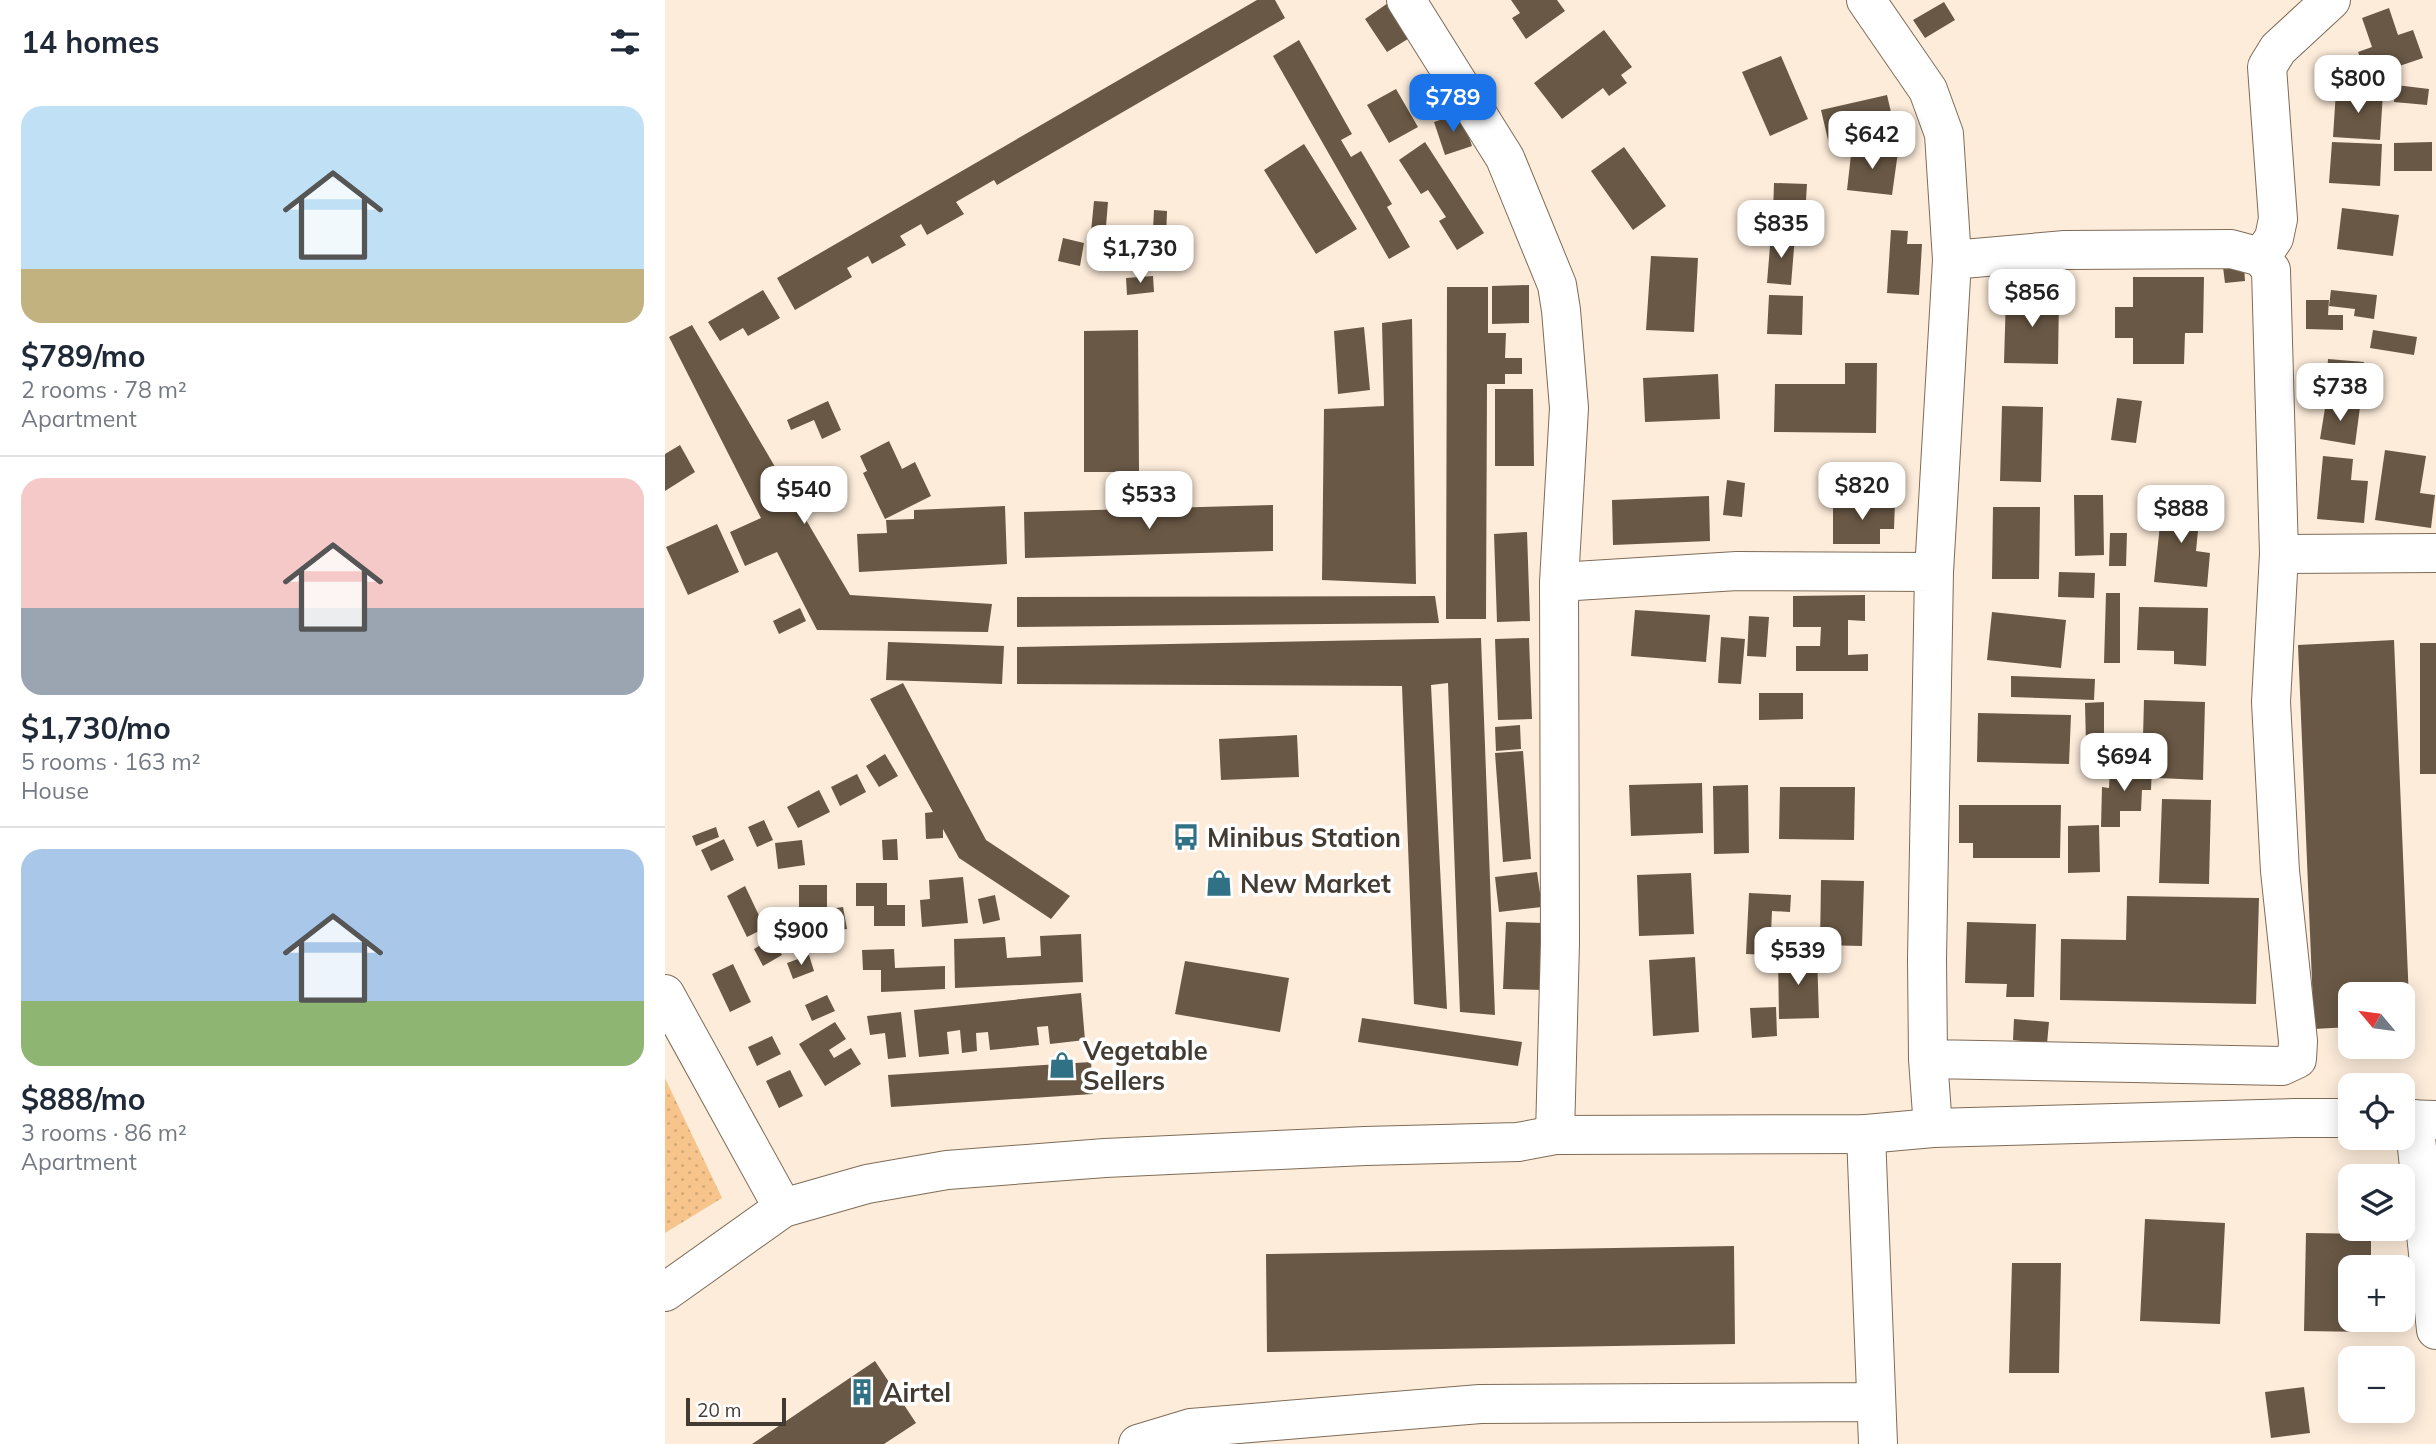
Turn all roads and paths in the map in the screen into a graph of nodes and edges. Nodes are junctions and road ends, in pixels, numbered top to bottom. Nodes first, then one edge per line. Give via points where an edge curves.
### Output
1 (1406, 0) edge
2 (1866, 0) edge
3 (2331, 0) edge
4 (2261, 257) junction
5 (1952, 260) junction
6 (2436, 553) edge
7 (2279, 554) junction
8 (1934, 572) junction
9 (1559, 582) junction
10 (665, 994) edge
11 (1928, 1059) junction
12 (2338, 1118) edge
13 (2417, 1119) edge
14 (1933, 1128) junction
15 (1866, 1134) junction
16 (1555, 1135) junction
17 (783, 1209) junction
18 (665, 1292) edge
19 (2436, 1330) edge
20 (1875, 1402) junction
21 (1139, 1444) edge
22 (1878, 1444) edge

1 - 9 street via 1505,158 1557,285 1569,408
2 - 5 street via 1928,90 1944,134
3 - 4 street via 2279,49 2267,67 2278,219 2274,238
4 - 5 street via 2231,249 2079,250
4 - 7 street via 2271,270
5 - 8 street
6 - 7 street
7 - 11 street via 2271,702 2297,1059 2282,1066
8 - 9 street via 1737,571
8 - 11 street
9 - 16 street via 1560,943
10 - 17 street
11 - 14 street
12 - 14 street
13 - 19 street
14 - 15 street
15 - 16 street
15 - 20 street
16 - 17 street via 1518,1142 1105,1158 947,1170 867,1184
17 - 18 street
20 - 21 street via 1480,1404 1191,1428
20 - 22 street

